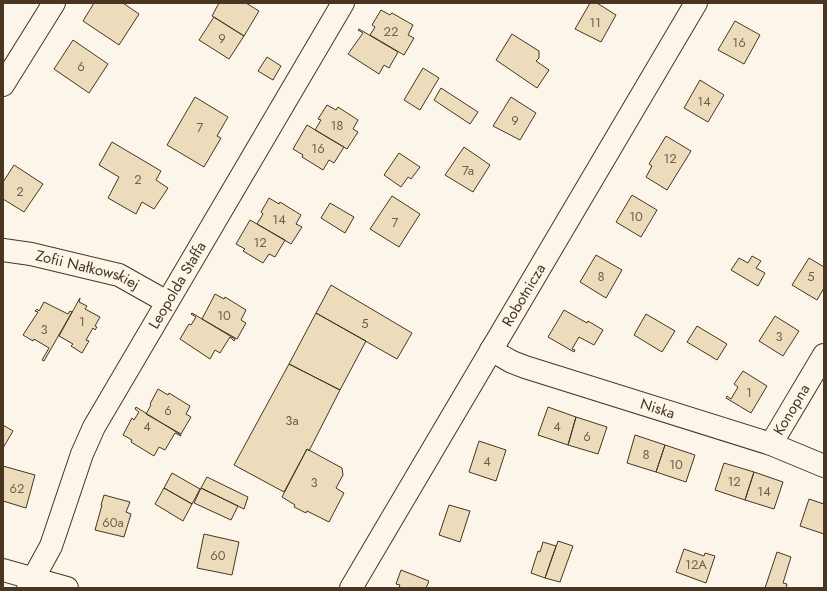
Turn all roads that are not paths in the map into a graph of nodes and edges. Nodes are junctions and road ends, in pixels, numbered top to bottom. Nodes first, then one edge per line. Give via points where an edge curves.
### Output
1 (54, 3) edge
2 (343, 3) edge
3 (696, 3) edge
4 (3, 85) edge
5 (3, 250) edge
6 (167, 302) junction
7 (491, 350) junction
8 (824, 354) edge
9 (771, 444) junction
10 (824, 466) edge
11 (3, 570) edge
12 (31, 583) edge
13 (67, 588) edge
14 (351, 588) edge

1 - 4 street
2 - 6 street, Leopolda Staffa
3 - 7 street, Robotnicza
5 - 6 street, Zofii Nałkowskiej via 119,275
6 - 12 street, Leopolda Staffa via 88,440 51,546
7 - 9 street, Niska via 512,362 539,372
7 - 14 street, Robotnicza
8 - 9 street, Konopna
9 - 10 street, Niska
11 - 12 street
12 - 13 street

